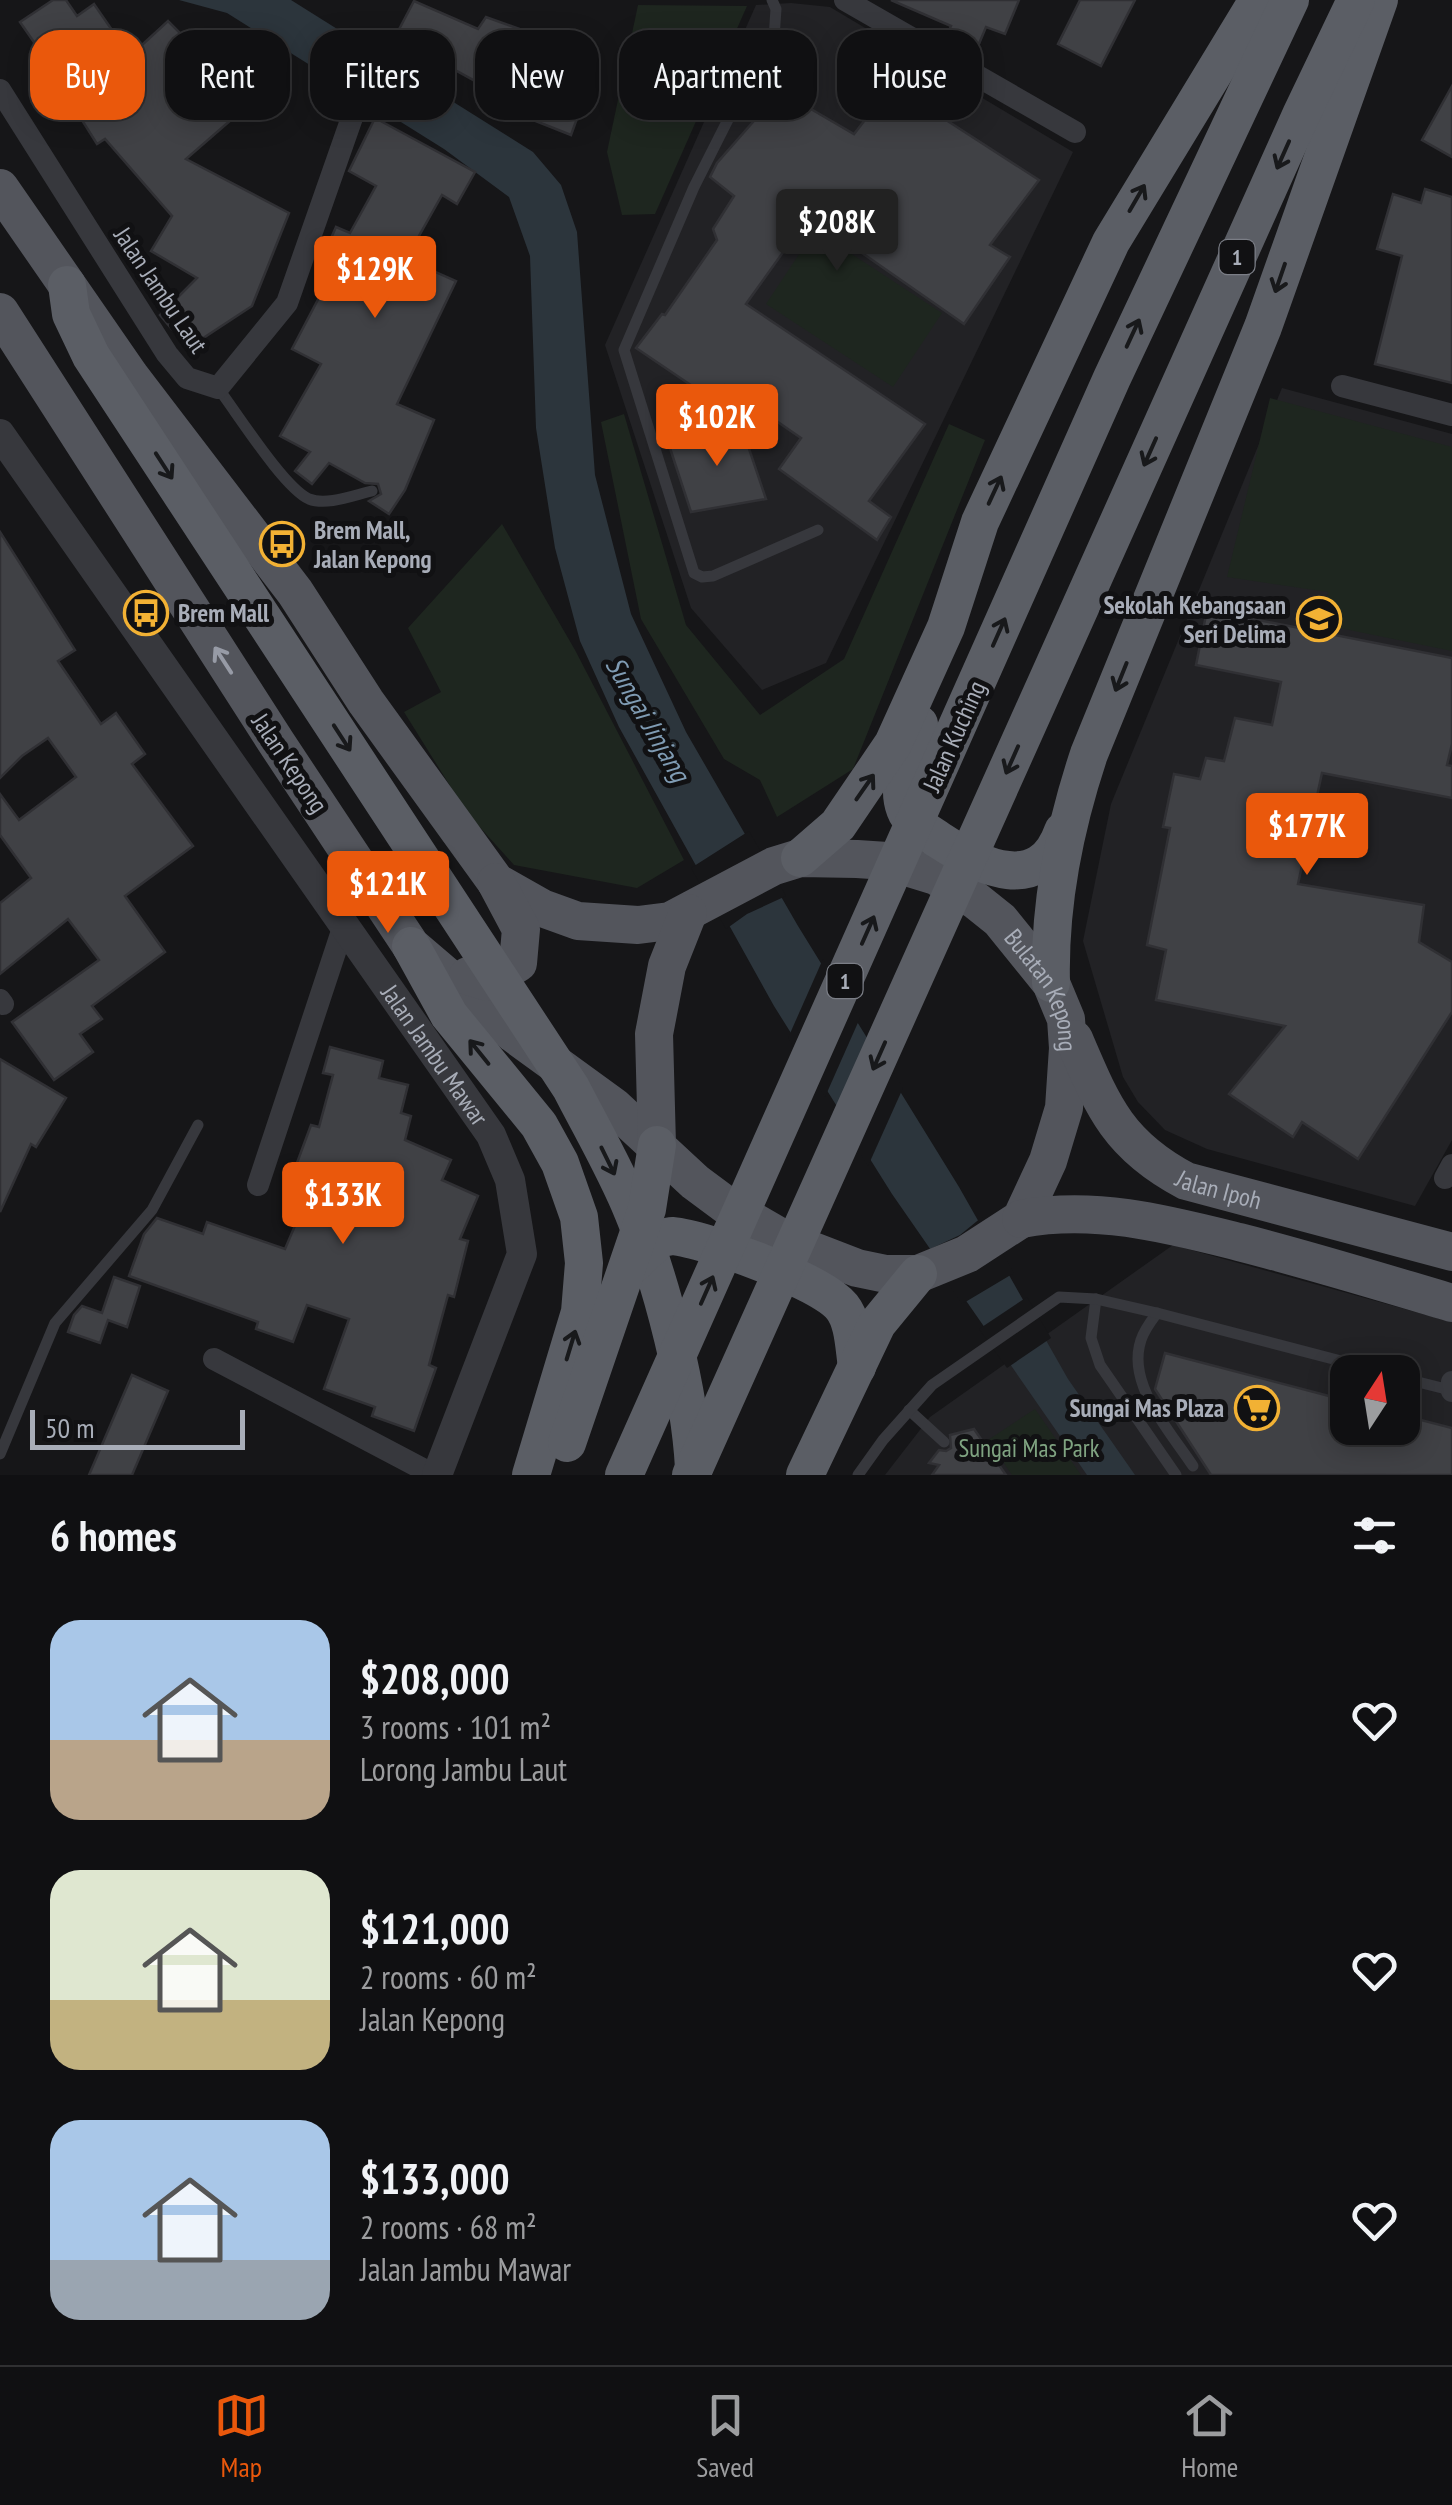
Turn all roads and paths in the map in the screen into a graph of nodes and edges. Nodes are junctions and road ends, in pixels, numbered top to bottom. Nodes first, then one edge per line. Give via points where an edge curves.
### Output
1 (772, 0) edge
2 (845, 0) edge
3 (1258, 0) edge
4 (1290, 0) edge
5 (1366, 4) edge
6 (0, 90) edge
7 (353, 120) edge
8 (1075, 132) dead end
9 (0, 188) edge
10 (67, 285) junction
11 (0, 312) edge
12 (1342, 386) dead end
13 (218, 388) junction
14 (1452, 415) edge
15 (4, 448) edge
16 (372, 491) dead end
17 (818, 530) dead end
18 (946, 627) junction
19 (1072, 806) junction
20 (787, 862) junction
21 (496, 882) junction
22 (688, 913) junction
23 (344, 925) junction
24 (410, 946) junction
25 (1051, 983) junction
26 (1066, 1019) junction
27 (198, 1125) dead end
28 (657, 1144) junction
29 (258, 1185) dead end
30 (1015, 1224) junction
31 (1452, 1252) edge
32 (923, 1273) junction
33 (622, 1279) junction
34 (1096, 1299) junction
35 (1452, 1302) edge
36 (1157, 1313) junction
37 (1330, 1358) edge
38 (214, 1359) dead end
39 (856, 1367) junction
40 (1420, 1382) edge
41 (1451, 1388) edge
42 (909, 1410) junction
43 (944, 1442) dead end
44 (0, 1454) edge
45 (1193, 1466) dead end
46 (436, 1475) edge
47 (531, 1475) edge
48 (556, 1475) edge
49 (624, 1475) edge
50 (693, 1475) edge
51 (804, 1475) edge
52 (858, 1475) edge
53 (1176, 1475) edge

1 - 17 lane via 772,67 747,82 624,350 694,573 712,576
2 - 8 street
18 -> 3 highway via 980,522 1111,242
49 -> 4 highway, Jalan Kuching / 1 via 1064,486
5 -> 19 highway via 1263,327
5 -> 50 highway, 1 via 1123,511
6 - 13 street, Jalan Jambu Laut via 168,354 187,378
7 - 13 street, Jalan Jambu Laut via 287,303
9 - 10 main road
10 - 21 main road via 295,592
10 -> 50 highway via 70,314 91,356 571,1088 634,1214 652,1269 674,1343
24 -> 11 main road, Jalan Kepong
12 - 14 street
13 - 16 lane via 308,498
15 - 23 street, Jalan Jambu Mawar
18 - 19 highway via 902,783 909,818 968,858 1017,870 1038,864 1058,847
20 -> 18 highway via 838,825 893,744
19 - 25 highway via 1056,888
20 - 22 main road
20 - 25 main road, Bulatan Kepong via 887,861 936,876 1000,920
21 - 22 main road via 578,921 638,925
21 - 24 main road via 521,929 518,963 488,982 450,972
22 - 28 main road via 667,966 654,1034
23 - 29 street
23 - 46 street, Jalan Jambu Mawar via 491,1135 518,1214 522,1254
24 - 28 main road, Jalan Kepong
47 -> 24 highway via 580,1312 579,1218 539,1125 449,1015
25 - 26 main road, Bulatan Kepong
26 - 30 main road, Bulatan Kepong via 1064,1108 1048,1161
26 - 31 main road, Jalan Ipoh via 1099,1098 1130,1144 1156,1165 1186,1181
27 - 44 lane via 152,1210 55,1323
28 - 32 main road via 695,1182 787,1241 857,1268
28 - 33 highway via 647,1208
30 - 32 main road
30 - 35 main road, Jalan Ipoh via 1085,1212 1157,1223
32 - 39 highway via 877,1324
33 - 39 highway via 662,1238 684,1237 736,1252 842,1306
33 - 48 highway
34 - 36 lane
34 - 42 lane via 1059,1297 932,1385
34 - 53 lane via 1091,1338 1100,1365
36 - 37 lane
36 - 45 lane via 1141,1337 1140,1378
38 - 46 street
39 - 51 highway
40 - 41 lane
42 - 43 lane
42 - 52 lane

